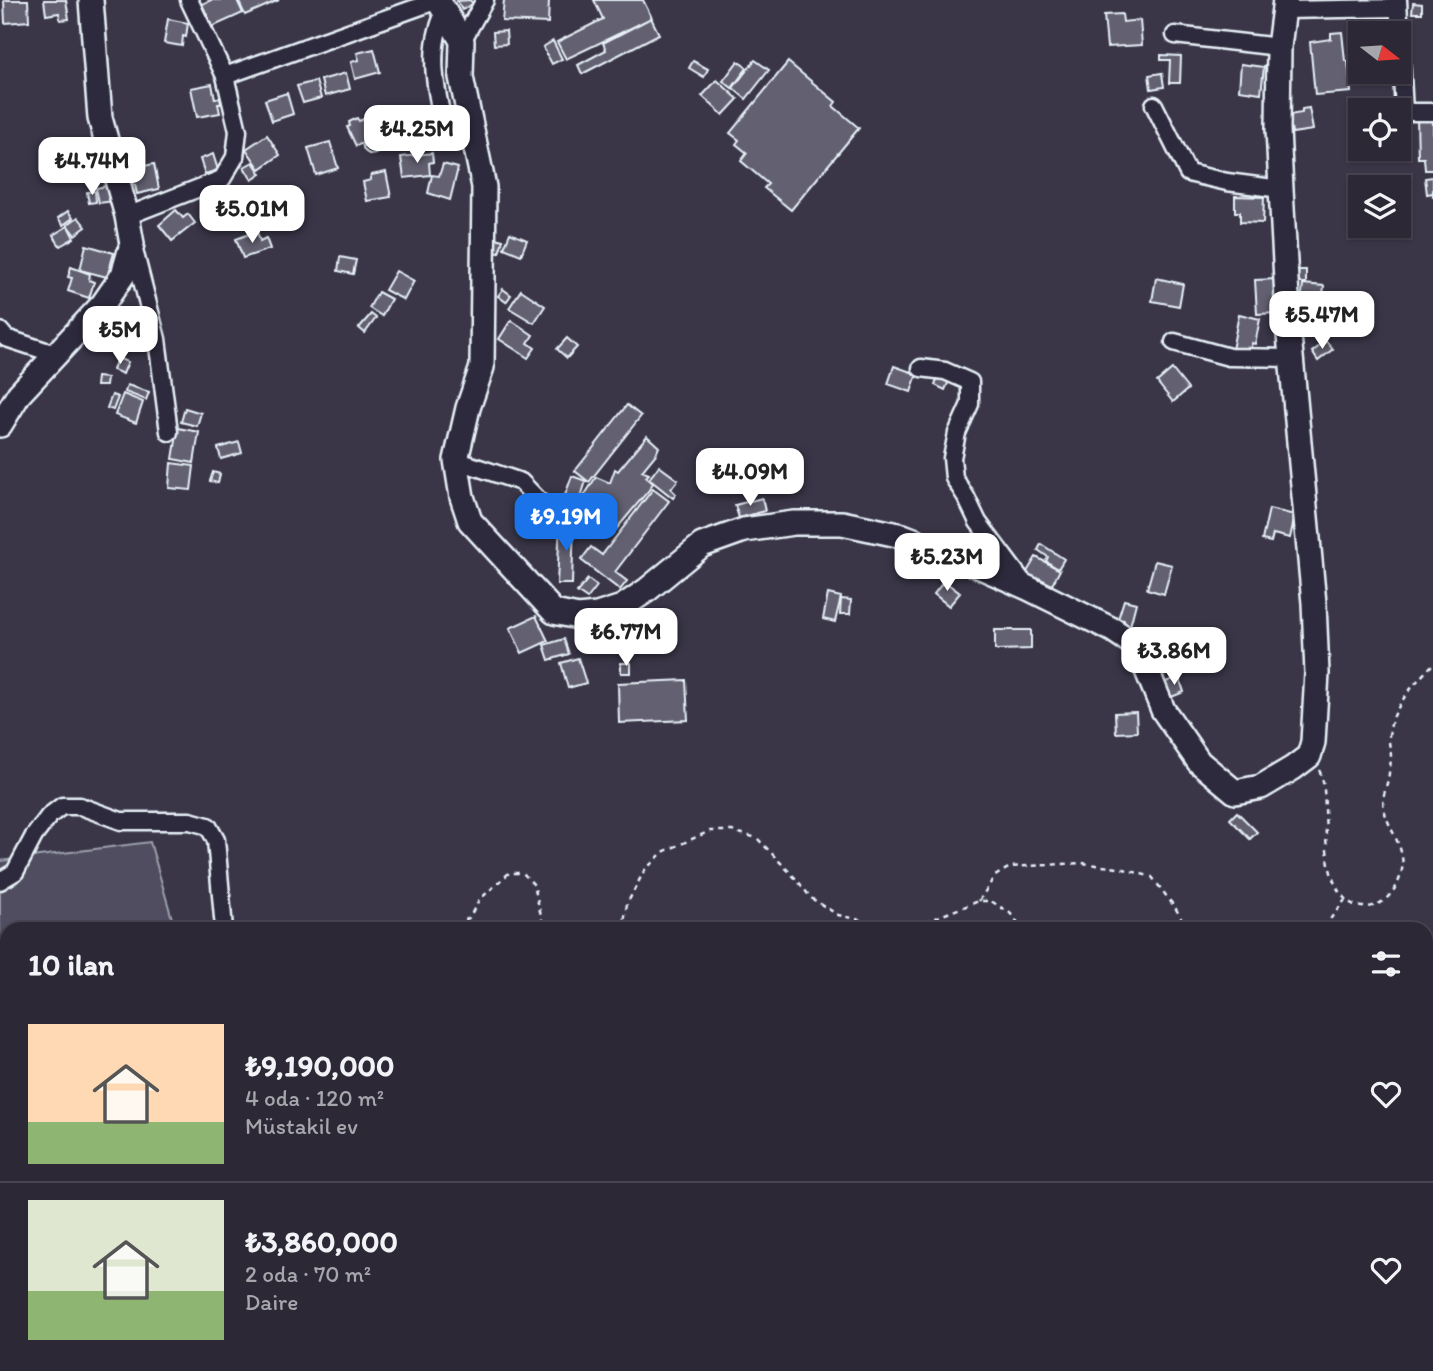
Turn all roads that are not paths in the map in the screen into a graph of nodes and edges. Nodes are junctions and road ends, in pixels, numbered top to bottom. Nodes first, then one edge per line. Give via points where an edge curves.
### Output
1 (91, 0) edge
2 (189, 0) edge
3 (485, 0) edge
4 (440, 4) edge
5 (1398, 4) edge
6 (1285, 5) edge
7 (1175, 35) dead end
8 (462, 41) junction
9 (1279, 47) junction
10 (225, 76) junction
11 (1154, 105) dead end
12 (1433, 112) edge
13 (372, 145) dead end
14 (1281, 189) junction
15 (127, 216) junction
16 (132, 244) junction
17 (0, 331) edge
18 (1174, 342) dead end
19 (55, 355) junction
20 (1291, 358) junction
21 (920, 368) dead end
22 (0, 425) edge
23 (169, 432) dead end
24 (456, 460) junction
25 (551, 513) dead end
26 (1028, 588) junction
27 (0, 881) edge
28 (223, 922) edge

1 - 15 street via 100,118
2 - 10 street
3 - 8 street
4 - 8 street
4 - 10 street
4 - 13 street via 433,60 443,122
5 - 6 street
5 - 12 street via 1404,112
6 - 9 street
7 - 9 street
8 - 24 street via 461,78 484,187 483,314 482,367
9 - 14 street
10 - 15 street via 237,131 235,157 222,179
11 - 14 street via 1188,173
14 - 20 street
15 - 16 street
16 - 19 street via 123,275 103,304
16 - 23 street via 157,340
17 - 19 street via 6,338
18 - 20 street via 1229,356
19 - 22 street via 19,394
20 - 26 street via 1314,603 1317,673 1309,756 1261,787 1235,792 1199,762 1163,710 1137,646 1113,629
21 - 26 street via 945,371 970,382 970,404 952,458 954,478 978,522
24 - 25 street via 521,482
24 - 26 street via 470,521 554,612 578,617 622,607 702,545 744,530 794,523 842,523 902,536
27 - 28 street via 15,872 34,836 62,806 80,806 121,821 190,821 208,826 216,840

